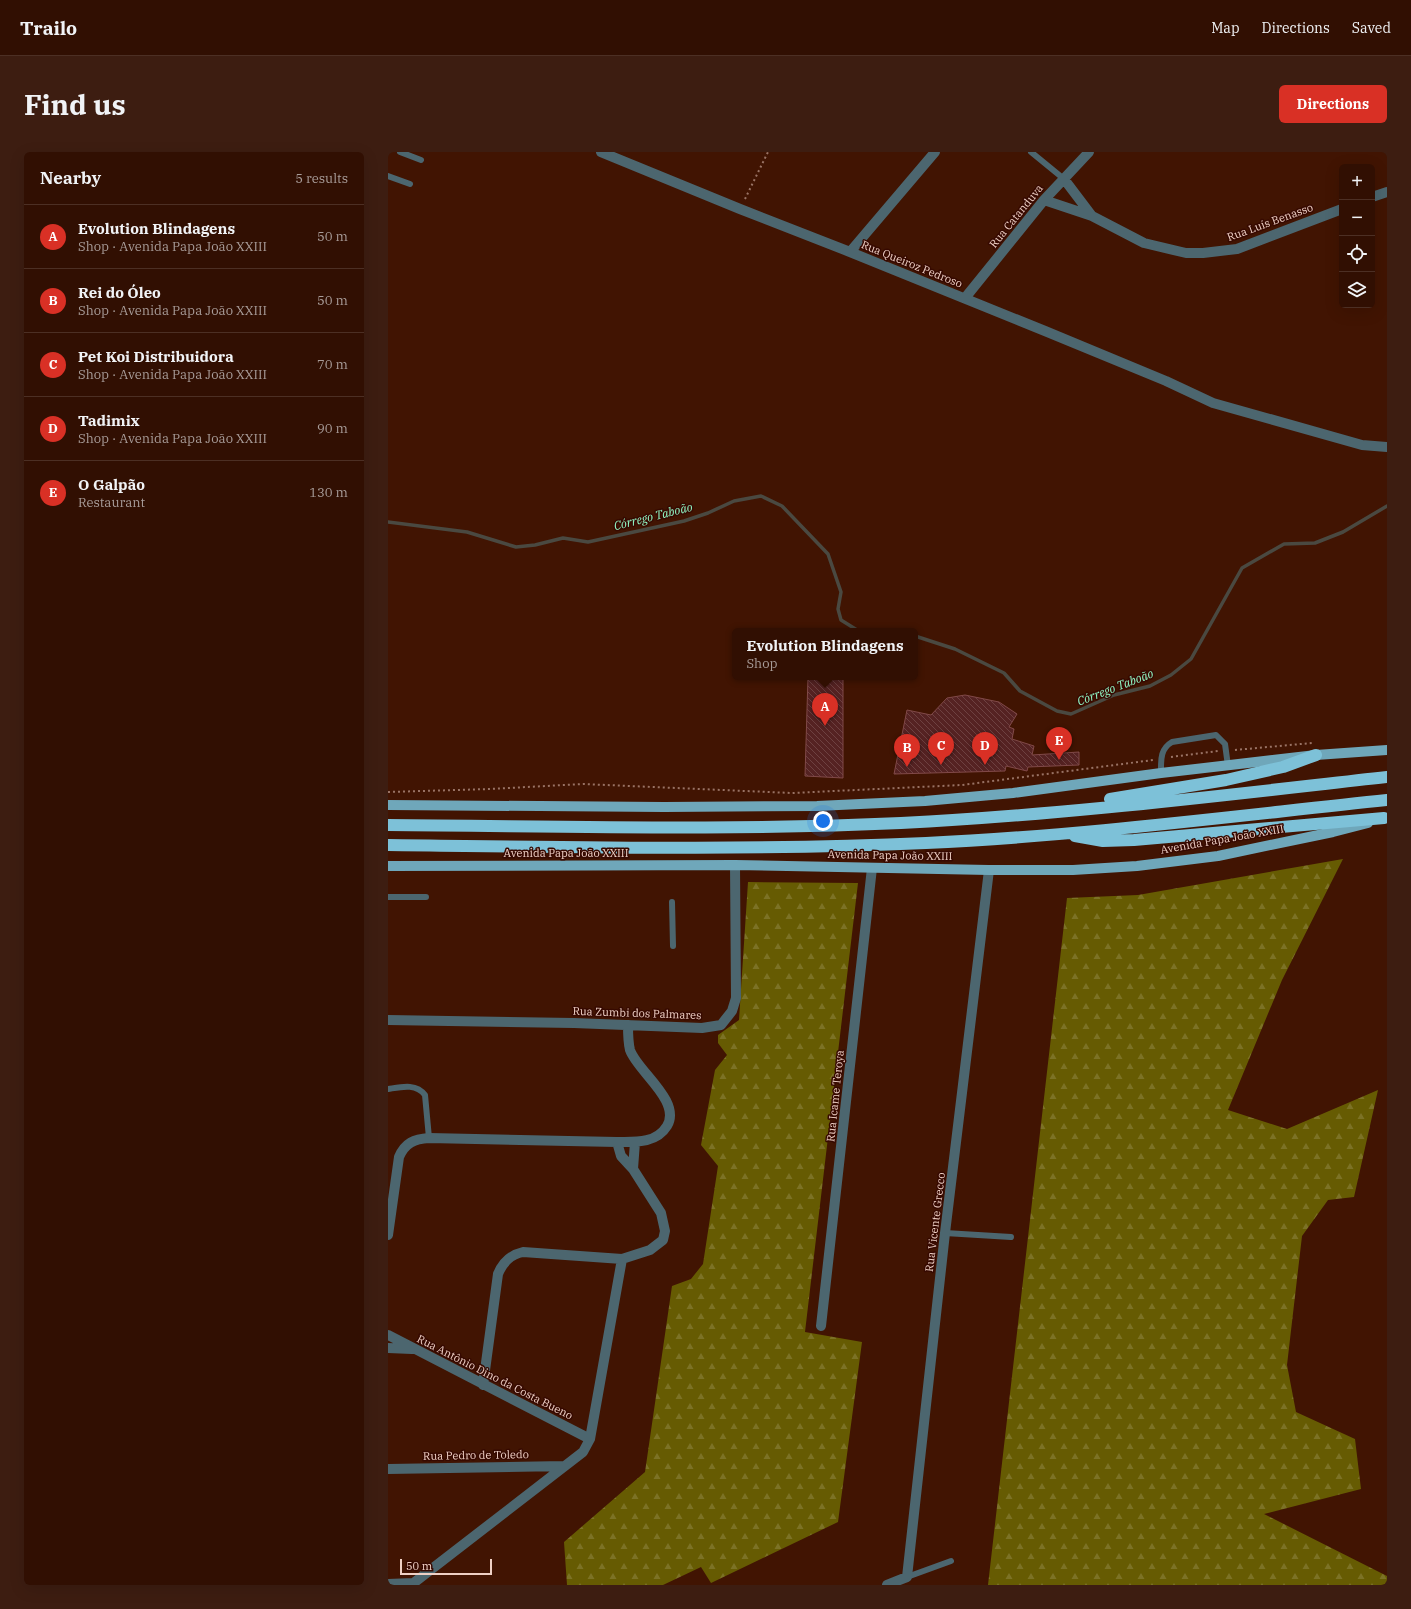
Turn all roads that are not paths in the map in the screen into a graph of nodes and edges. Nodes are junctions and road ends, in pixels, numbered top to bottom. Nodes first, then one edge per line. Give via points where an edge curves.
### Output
1 (400, 152) edge
2 (601, 152) edge
3 (934, 152) edge
4 (1031, 152) edge
5 (1089, 152) edge
6 (624, 156) edge
7 (421, 160) dead end
8 (388, 176) edge
9 (1064, 179) junction
10 (410, 184) dead end
11 (1387, 192) edge
12 (1375, 196) edge
13 (1044, 200) junction
14 (1339, 210) edge
15 (1092, 216) junction
16 (850, 252) junction
17 (965, 298) junction
18 (1387, 447) edge
19 (1387, 750) edge
20 (1316, 756) junction
21 (1228, 766) junction
22 (1162, 773) junction
23 (1387, 778) edge
24 (1387, 800) edge
25 (388, 805) edge
26 (1065, 811) junction
27 (1386, 818) edge
28 (388, 825) edge
29 (1064, 834) junction
30 (388, 846) edge
31 (735, 865) junction
32 (388, 866) edge
33 (872, 868) junction
34 (988, 870) junction
35 (388, 897) edge
36 (426, 897) dead end
37 (672, 902) dead end
38 (673, 946) dead end
39 (388, 1020) edge
40 (628, 1025) junction
41 (388, 1089) edge
42 (429, 1138) junction
43 (617, 1142) junction
44 (635, 1142) junction
45 (633, 1169) junction
46 (945, 1234) junction
47 (388, 1235) edge
48 (1011, 1237) dead end
49 (622, 1259) junction
50 (821, 1326) dead end
51 (388, 1335) edge
52 (388, 1348) edge
53 (414, 1349) junction
54 (483, 1385) junction
55 (590, 1439) junction
56 (564, 1466) junction
57 (388, 1469) edge
58 (951, 1562) dead end
59 (907, 1577) junction
60 (388, 1584) edge
61 (412, 1584) edge
62 (887, 1585) edge

1 - 7 lane
2 - 6 street, Rua Queiroz Pedroso
3 - 16 street
4 - 9 lane
5 - 9 street, Rua Catanduva
6 - 16 street, Rua Queiroz Pedroso via 740,209
8 - 10 lane
9 - 13 street, Rua Catanduva
9 - 15 street, Rua Luís Benasso
11 - 12 street
13 - 15 street, Rua Luís Benasso
13 - 17 street, Rua Catanduva
14 - 15 street, Rua Luís Benasso via 1237,248 1203,253 1186,253 1144,243
16 - 17 street, Rua Queiroz Pedroso
17 - 18 street, Rua Queiroz Pedroso via 1213,402 1362,445
19 - 20 main road
20 - 21 main road
20 - 26 highway via 1283,767 1180,789 1120,797
21 - 22 main road
21 - 22 lane via 1225,744 1216,735 1172,742 1166,746 1161,759
22 - 25 main road via 1013,793 925,801 817,806
23 - 26 highway
24 - 29 highway, Avenida Papa João XXIII
26 - 28 highway via 826,826
27 - 29 highway via 1134,840 1103,841
27 - 34 main road, Avenida Papa João XXIII via 1333,832 1218,856 1180,861 1073,870
29 - 30 highway, Avenida Papa João XXIII via 929,843 788,847
31 - 32 main road, Avenida Papa João XXIII
31 - 33 main road, Avenida Papa João XXIII
31 - 40 street, Rua Zumbi dos Palmares via 736,998 730,1015 721,1025 708,1027
33 - 34 main road, Avenida Papa João XXIII
33 - 50 street, Rua Icame Teroya
34 - 46 street, Rua Vicente Grecco
35 - 36 lane
37 - 38 lane
39 - 40 street, Rua Zumbi dos Palmares
40 - 44 street via 630,1050 664,1098 670,1115 668,1124 658,1135
41 - 42 lane via 410,1086 421,1090 425,1095
42 - 43 street
42 - 47 street via 410,1142 399,1157
43 - 44 street
43 - 45 street via 621,1156
44 - 45 street
45 - 49 street via 661,1213 666,1231 658,1246
46 - 48 lane
46 - 59 street, Rua Vicente Grecco
49 - 54 street via 523,1252 506,1261 498,1274
49 - 55 street
51 - 53 street, Rua Antônio Dino da Costa Bueno
52 - 53 street
53 - 54 street, Rua Antônio Dino da Costa Bueno
54 - 55 street, Rua Antônio Dino da Costa Bueno
55 - 56 street via 583,1452
56 - 57 street, Rua Pedro de Toledo
56 - 61 street
58 - 59 lane
59 - 62 street
60 - 61 street

